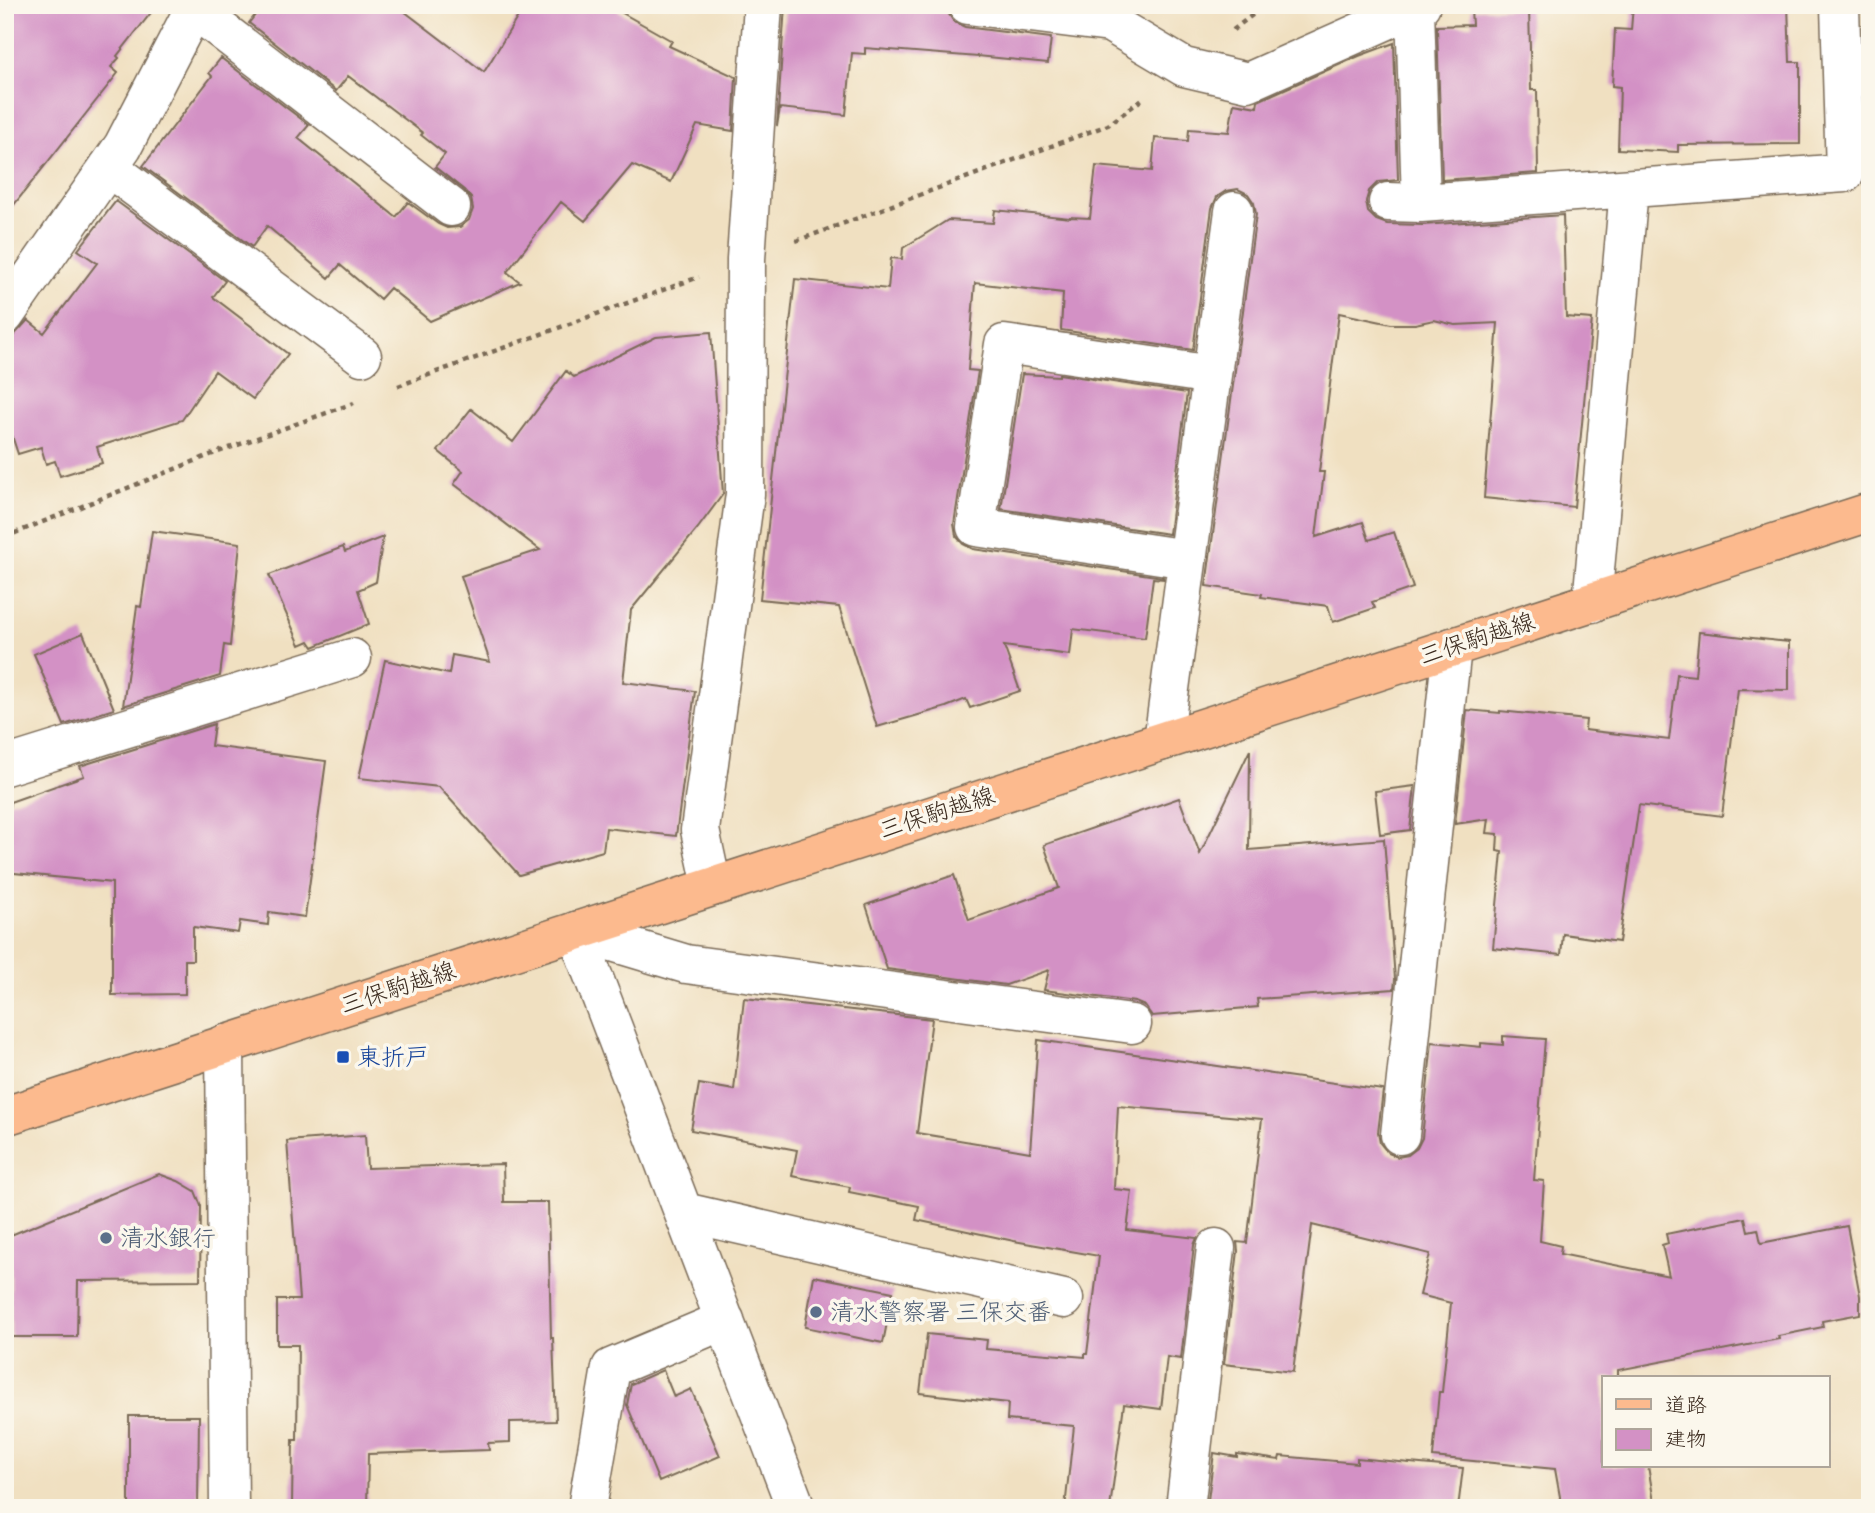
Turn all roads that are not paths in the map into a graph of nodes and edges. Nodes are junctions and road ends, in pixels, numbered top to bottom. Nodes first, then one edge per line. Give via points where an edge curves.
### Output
1 (763, 5) edge
2 (968, 5) edge
3 (1840, 6) edge
4 (195, 7) edge
5 (1418, 7) edge
6 (108, 167) junction
7 (1629, 189) junction
8 (451, 207) dead end
9 (1234, 211) dead end
10 (5, 315) edge
11 (362, 356) dead end
12 (1212, 375) junction
13 (1870, 512) edge
14 (1187, 559) junction
15 (1592, 603) junction
16 (1452, 647) junction
17 (352, 659) dead end
18 (1163, 741) junction
19 (5, 766) edge
20 (712, 886) junction
21 (576, 931) junction
22 (1132, 1024) dead end
23 (225, 1044) junction
24 (5, 1116) edge
25 (1400, 1135) dead end
26 (684, 1212) junction
27 (1216, 1248) dead end
28 (1064, 1299) dead end
29 (725, 1320) junction
30 (229, 1508) edge
31 (587, 1508) edge
32 (796, 1508) edge
33 (1185, 1508) edge

1 - 20 street via 746,260 745,494 700,830
2 - 5 street via 1110,23 1184,67 1248,82
3 - 7 street via 1846,173
4 - 6 street
4 - 8 street
5 - 7 street via 1404,203
6 - 10 street
6 - 11 street
7 - 15 street
9 - 12 street
12 - 14 street
12 - 14 street via 1004,344 976,527
13 - 15 main road, 三保駒越線
14 - 18 street
15 - 16 main road, 三保駒越線
16 - 18 main road, 三保駒越線
16 - 25 street
17 - 19 street
18 - 20 main road, 三保駒越線
20 - 21 main road, 三保駒越線
21 - 22 street via 686,964
21 - 23 main road, 三保駒越線
21 - 26 street
23 - 24 main road, 三保駒越線
23 - 30 street
26 - 28 street
26 - 29 street
27 - 33 street
29 - 31 street via 611,1368
29 - 32 street

